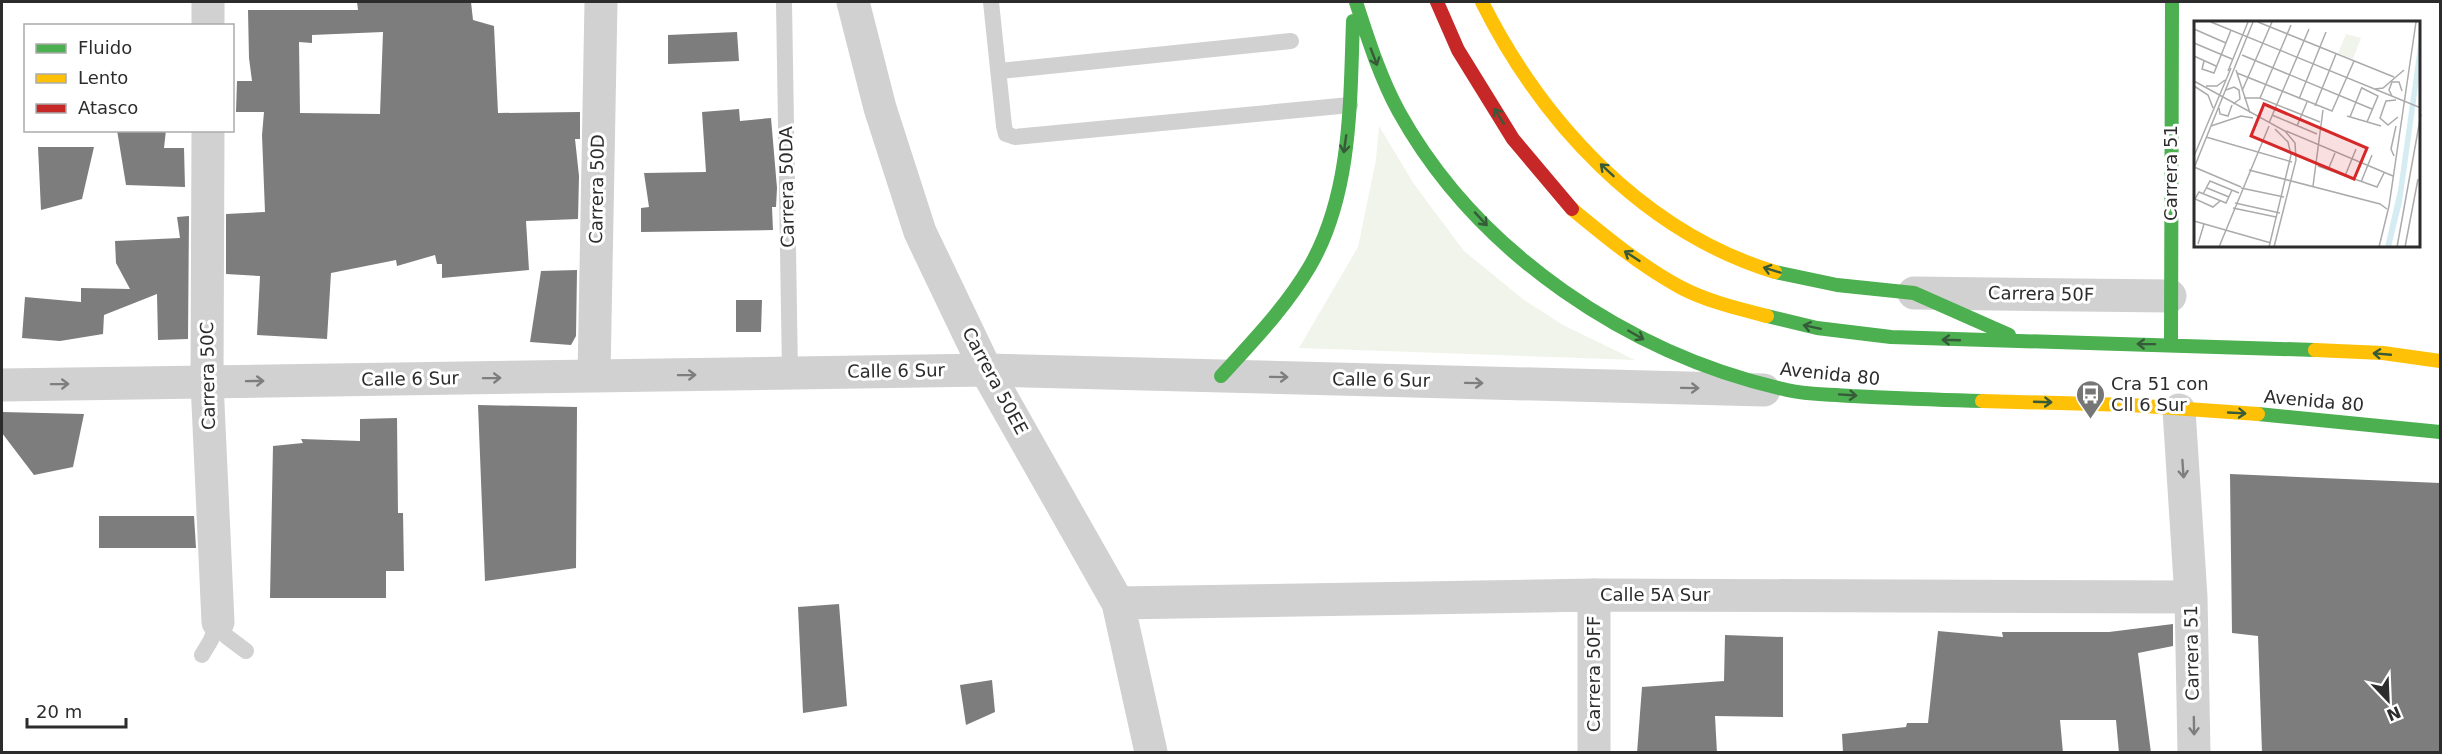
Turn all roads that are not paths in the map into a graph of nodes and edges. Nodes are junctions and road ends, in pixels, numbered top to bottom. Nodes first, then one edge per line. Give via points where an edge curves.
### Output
1 (208, 2) edge
2 (601, 2) edge
3 (784, 2) edge
4 (853, 2) edge
5 (991, 2) edge
6 (1355, 2) edge
7 (1437, 2) edge
8 (1482, 2) edge
9 (2172, 2) edge
10 (208, 24) edge
11 (1291, 40) dead end
12 (1000, 71) junction
13 (1350, 105) junction
14 (208, 132) edge
15 (1912, 293) junction
16 (2170, 296) junction
17 (2026, 343) junction
18 (2171, 344) junction
19 (2440, 361) edge
20 (986, 370) junction
21 (790, 373) junction
22 (594, 376) junction
23 (1221, 376) junction
24 (207, 382) junction
25 (2, 385) edge
26 (1790, 391) junction
27 (2179, 410) junction
28 (2440, 432) edge
29 (1594, 595) junction
30 (2191, 597) junction
31 (1118, 603) junction
32 (218, 622) junction
33 (246, 651) dead end
34 (202, 655) dead end
35 (1151, 753) edge
36 (1594, 753) edge
37 (2194, 753) edge

1 - 10 street
2 - 22 street, Carrera 50D
3 - 21 lane, Carrera 50DA
4 - 20 street, Carrera 50EE via 880,108 920,232
5 - 12 lane
6 - 13 main road
6 -> 26 main road, Avenida 80 via 1373,58 1401,115 1449,185 1498,238 1559,289 1643,340 1723,373
17 -> 7 main road via 1891,338 1817,328 1741,310 1681,288 1622,250 1567,205 1513,139 1458,50
15 -> 8 main road via 1839,286 1771,271 1703,243 1635,196 1580,145 1535,94 1492,26
9 - 16 main road, Carrera 51
11 - 12 lane
12 - 13 lane via 1004,126 1006,134 1015,137
13 -> 23 main road via 1338,190 1320,246 1283,305
14 - 24 street, Carrera 50C
15 - 16 street, Carrera 50F
15 - 17 main road
16 - 18 main road, Carrera 51
18 -> 17 main road
19 -> 18 main road via 2384,354
20 - 21 street, Calle 6 Sur
20 - 23 street, Calle 6 Sur
20 - 31 street, Carrera 50EE
22 -> 21 street, Calle 6 Sur
24 -> 22 street, Calle 6 Sur
23 -> 26 street, Calle 6 Sur
25 -> 24 street, Calle 6 Sur
24 - 32 street, Carrera 50C
26 -> 27 main road, Avenida 80
27 -> 28 main road, Avenida 80
27 -> 30 street, Carrera 51
29 - 30 street, Calle 5A Sur
29 - 31 street, Calle 5A Sur
29 - 36 street, Carrera 50FF
30 -> 37 street, Carrera 51
31 - 35 street, Carrera 50EE
32 - 33 lane via 226,636
32 - 34 lane

